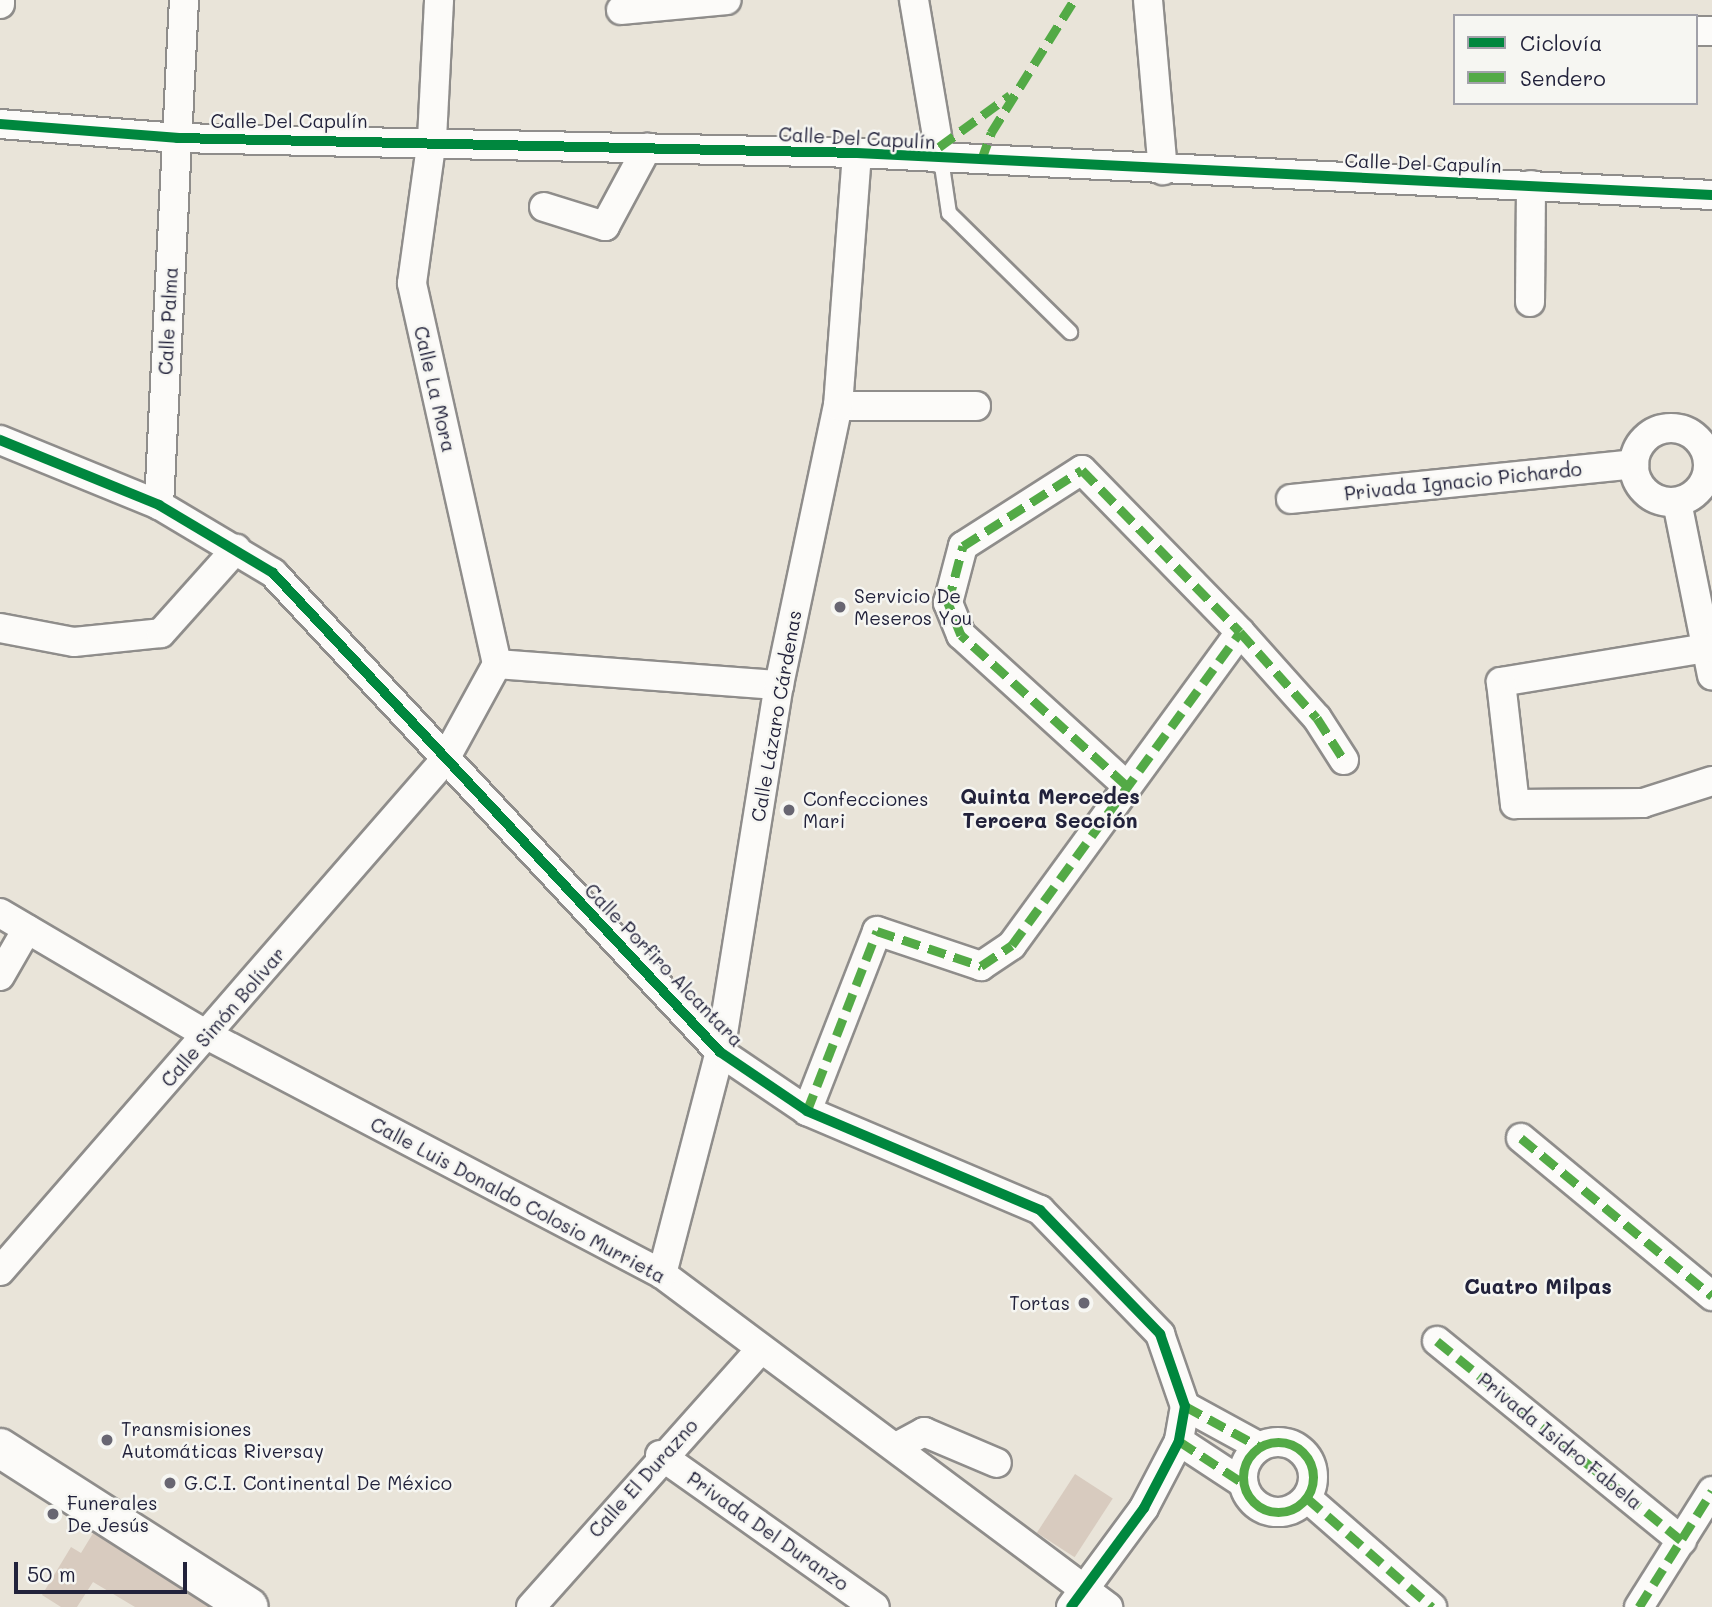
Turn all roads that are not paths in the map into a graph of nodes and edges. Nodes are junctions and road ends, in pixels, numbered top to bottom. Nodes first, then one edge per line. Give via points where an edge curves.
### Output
1 (184, 0) edge
2 (439, 0) edge
3 (727, 0) edge
4 (914, 0) edge
5 (1148, 0) edge
6 (621, 10) dead end
7 (0, 124) edge
8 (177, 138) junction
9 (432, 139) junction
10 (647, 148) junction
11 (857, 153) junction
12 (941, 159) junction
13 (1163, 170) junction
14 (1531, 185) junction
15 (1712, 195) edge
16 (544, 207) dead end
17 (1530, 302) dead end
18 (1070, 332) dead end
19 (838, 406) junction
20 (976, 406) dead end
21 (1704, 429) edge
22 (0, 440) edge
23 (1634, 464) junction
24 (1291, 499) dead end
25 (1677, 502) junction
26 (159, 505) junction
27 (236, 549) junction
28 (0, 628) edge
29 (1240, 632) junction
30 (1706, 648) junction
31 (496, 664) junction
32 (1712, 675) edge
33 (779, 685) junction
34 (1344, 760) dead end
35 (444, 761) junction
36 (1712, 781) edge
37 (1126, 785) junction
38 (0, 913) edge
39 (27, 929) junction
40 (0, 976) edge
41 (208, 1035) junction
42 (720, 1052) junction
43 (807, 1111) junction
44 (1521, 1138) dead end
45 (0, 1271) edge
46 (662, 1274) junction
47 (1712, 1296) edge
48 (1437, 1341) dead end
49 (759, 1351) junction
50 (1185, 1406) junction
51 (1179, 1441) junction
52 (897, 1447) junction
53 (1261, 1447) junction
54 (0, 1448) edge
55 (660, 1455) junction
56 (997, 1464) dead end
57 (1243, 1483) junction
58 (1712, 1491) edge
59 (1307, 1498) junction
60 (1682, 1541) junction
61 (842, 1596) edge
62 (1077, 1599) edge
63 (249, 1607) edge
64 (530, 1607) edge
65 (875, 1607) edge
66 (1108, 1607) edge
67 (1432, 1607) edge
68 (1639, 1607) edge

1 - 8 street, Calle Palma
2 - 9 street, Calle La Mora
3 - 6 street
4 - 12 street
5 - 13 street
7 - 8 street, Calle Del Capulín
8 - 9 street, Calle Del Capulín
8 - 26 street, Calle Palma
9 - 10 street, Calle Del Capulín
9 - 31 street, Calle La Mora via 412,283
10 - 11 street, Calle Del Capulín
10 - 16 street via 605,226
11 - 12 street, Calle Del Capulín
11 - 19 street, Calle Lázaro Cárdenas
12 - 13 street, Calle Del Capulín
12 - 18 lane via 949,213
13 - 14 street, Calle Del Capulín
14 - 15 street, Calle Del Capulín
14 - 17 street
19 - 20 street
19 - 33 street, Calle Lázaro Cárdenas
21 - 23 street via 1661,429 1642,442
21 - 25 street via 1709,469 1699,491
22 - 26 street, Calle Porfiro Alcantara
23 - 24 street, Privada Ignacio Pichardo
23 - 25 street via 1646,494
25 - 30 street
26 - 27 street, Calle Porfiro Alcantara
27 - 28 street via 161,633 74,642
27 - 35 street, Calle Porfiro Alcantara via 274,573
29 - 34 street via 1317,718
29 - 37 street
29 - 37 street via 1082,470 962,546 948,603 961,635
30 - 32 street
30 - 36 street via 1501,682 1515,804 1643,803
31 - 33 street
31 - 35 street
33 - 42 street, Calle Lázaro Cárdenas
35 - 41 street, Calle Simón Bolívar
35 - 42 street, Calle Porfiro Alcantara
37 - 43 street via 1012,945 981,966 877,931
38 - 39 street, Calle Luis Donaldo Colosio Murrieta
39 - 40 street
39 - 41 street, Calle Luis Donaldo Colosio Murrieta
41 - 45 street, Calle Simón Bolívar
41 - 46 street, Calle Luis Donaldo Colosio Murrieta
42 - 43 street, Calle Porfiro Alcantara
42 - 46 street, Calle Lázaro Cárdenas
43 - 50 street, Calle Porfiro Alcantara via 1040,1210 1160,1334
44 - 47 street
46 - 49 street, Calle Luis Donaldo Colosio Murrieta
48 - 60 street, Privada Isidro Fabela
49 - 52 street, Calle Luis Donaldo Colosio Murrieta
49 - 55 street, Calle El Durazno
50 - 51 street, Calle Porfiro Alcantara
50 - 53 street
51 - 57 street
51 - 62 street, Calle Porfiro Alcantara via 1144,1508
52 - 56 street via 924,1432
52 - 62 street, Calle Luis Donaldo Colosio Murrieta
53 - 57 street via 1246,1462
53 - 59 street via 1276,1442 1304,1454 1313,1483
54 - 63 main road
55 - 61 street, Privada Del Duranzo
55 - 64 street, Calle El Durazno
57 - 59 street via 1262,1509 1286,1511
58 - 60 street
59 - 67 street
60 - 68 street
61 - 65 street, Privada Del Duranzo
62 - 66 street, Calle Luis Donaldo Colosio Murrieta

